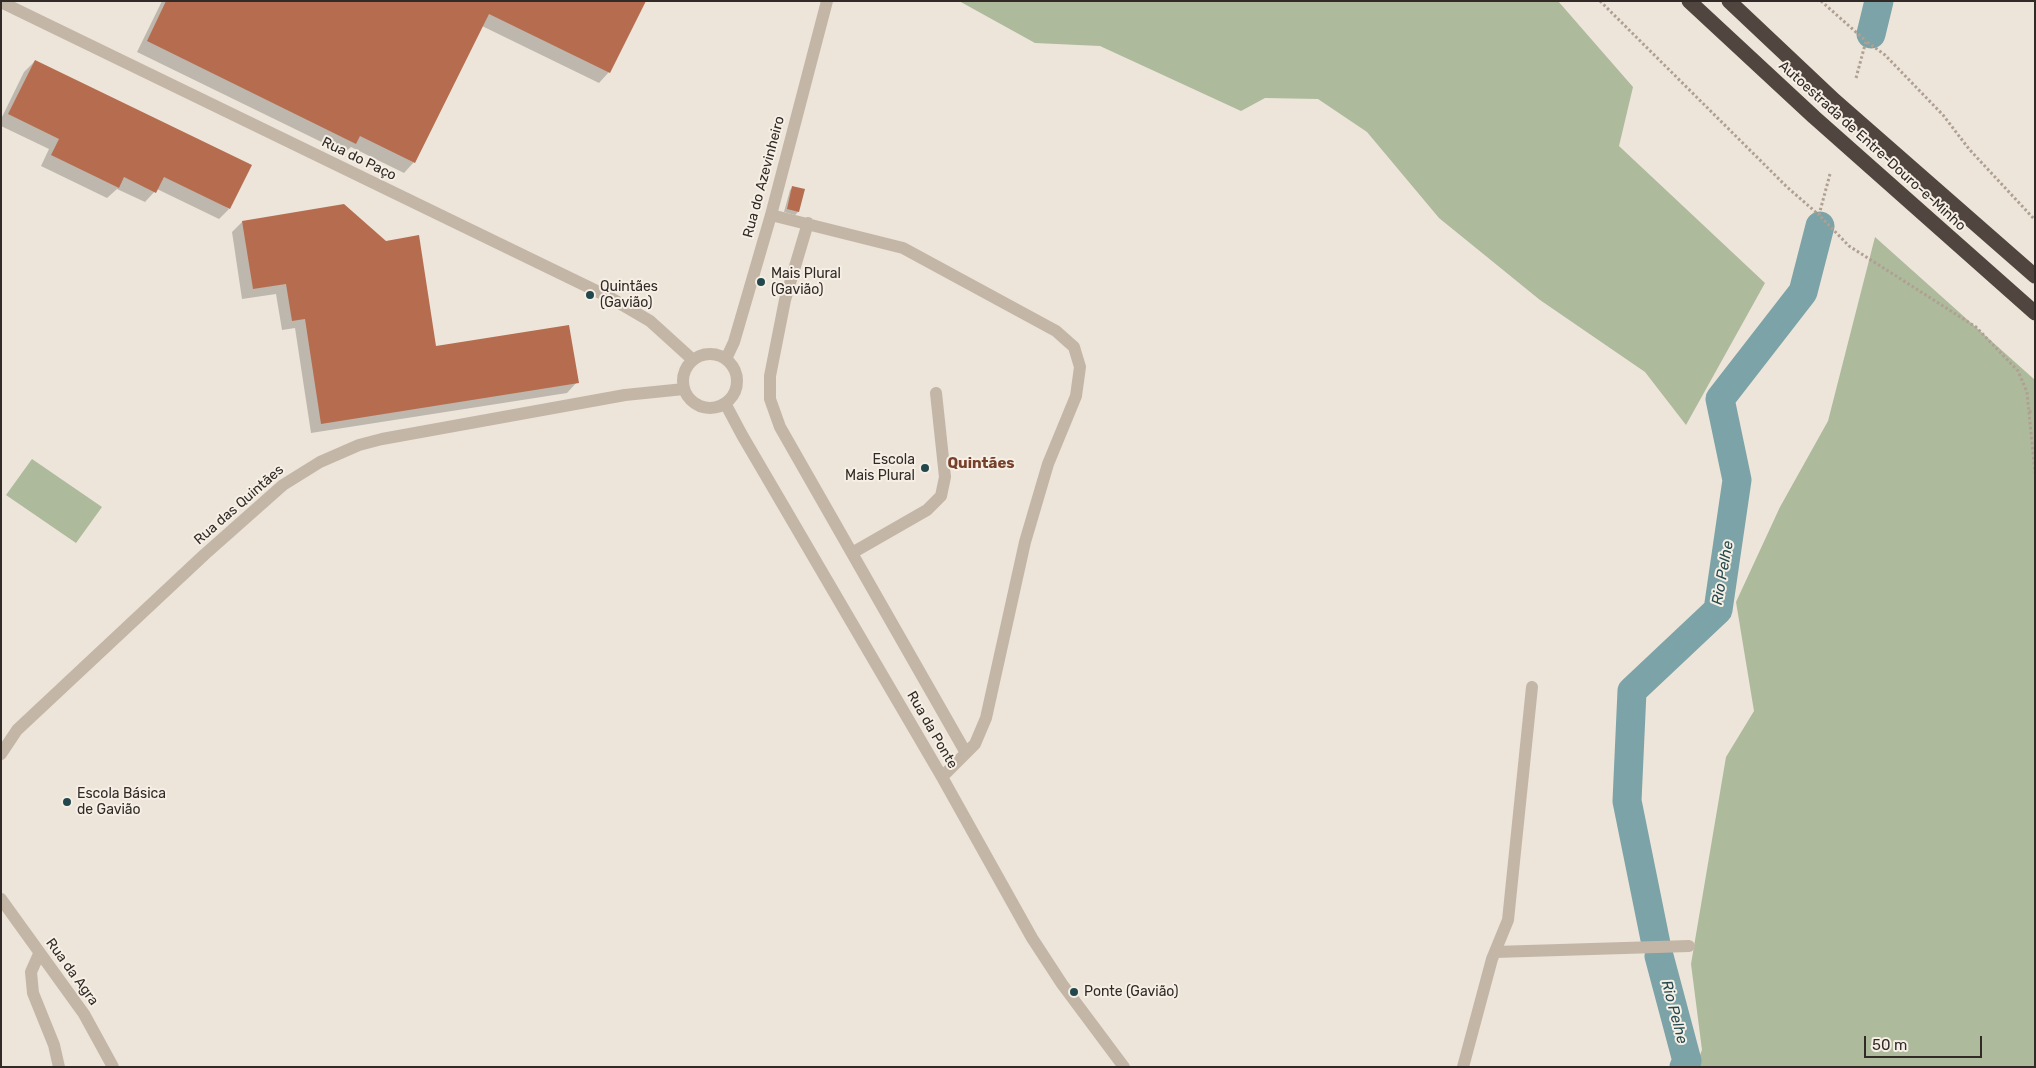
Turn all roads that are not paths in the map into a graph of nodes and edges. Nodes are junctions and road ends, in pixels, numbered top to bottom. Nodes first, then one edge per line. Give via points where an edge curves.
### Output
1 (827, 1) edge
2 (1689, 1) edge
3 (1729, 1) edge
4 (1, 2) edge
5 (771, 215) junction
6 (808, 223) junction
7 (2035, 276) edge
8 (2035, 313) edge
9 (726, 359) junction
10 (693, 360) junction
11 (684, 389) junction
12 (936, 393) dead end
13 (725, 403) junction
14 (852, 553) junction
15 (1532, 687) dead end
16 (1, 754) edge
17 (966, 754) junction
18 (942, 777) junction
19 (1, 898) edge
20 (1689, 946) dead end
21 (1495, 952) junction
22 (39, 954) junction
23 (59, 1067) edge
24 (113, 1067) edge
25 (1124, 1067) edge
26 (1463, 1067) edge

1 - 5 street, Rua do Azevinheiro
2 - 8 highway, Autoestrada de Entre-Douro-e-Minho
3 - 7 highway, Autoestrada de Entre-Douro-e-Minho via 1835,101
4 - 10 street, Rua do Paço via 609,297 650,321
5 - 6 street
5 - 9 street, Rua do Azevinheiro via 734,342
6 - 14 street via 785,300 770,376 770,399 780,427
6 - 17 street via 903,248 1056,331 1074,346 1080,368 1076,396 1048,464 1025,542 986,718 975,744
9 - 10 street via 710,354
9 - 13 street via 735,371 736,385
10 - 11 street via 684,373
11 - 13 street via 702,406
11 - 16 street, Rua das Quintães via 625,395 382,439 353,447 320,462 283,485 204,555 17,730
12 - 14 street via 945,477 941,496 927,510
13 - 18 street, Rua da Ponte
14 - 17 street
15 - 21 street via 1508,920
17 - 18 street
18 - 25 street, Rua da Ponte via 1032,938
19 - 22 street, Rua da Agra
20 - 21 street
21 - 26 street
22 - 23 street via 31,972 32,992 54,1045
22 - 24 street, Rua da Agra via 84,1014

